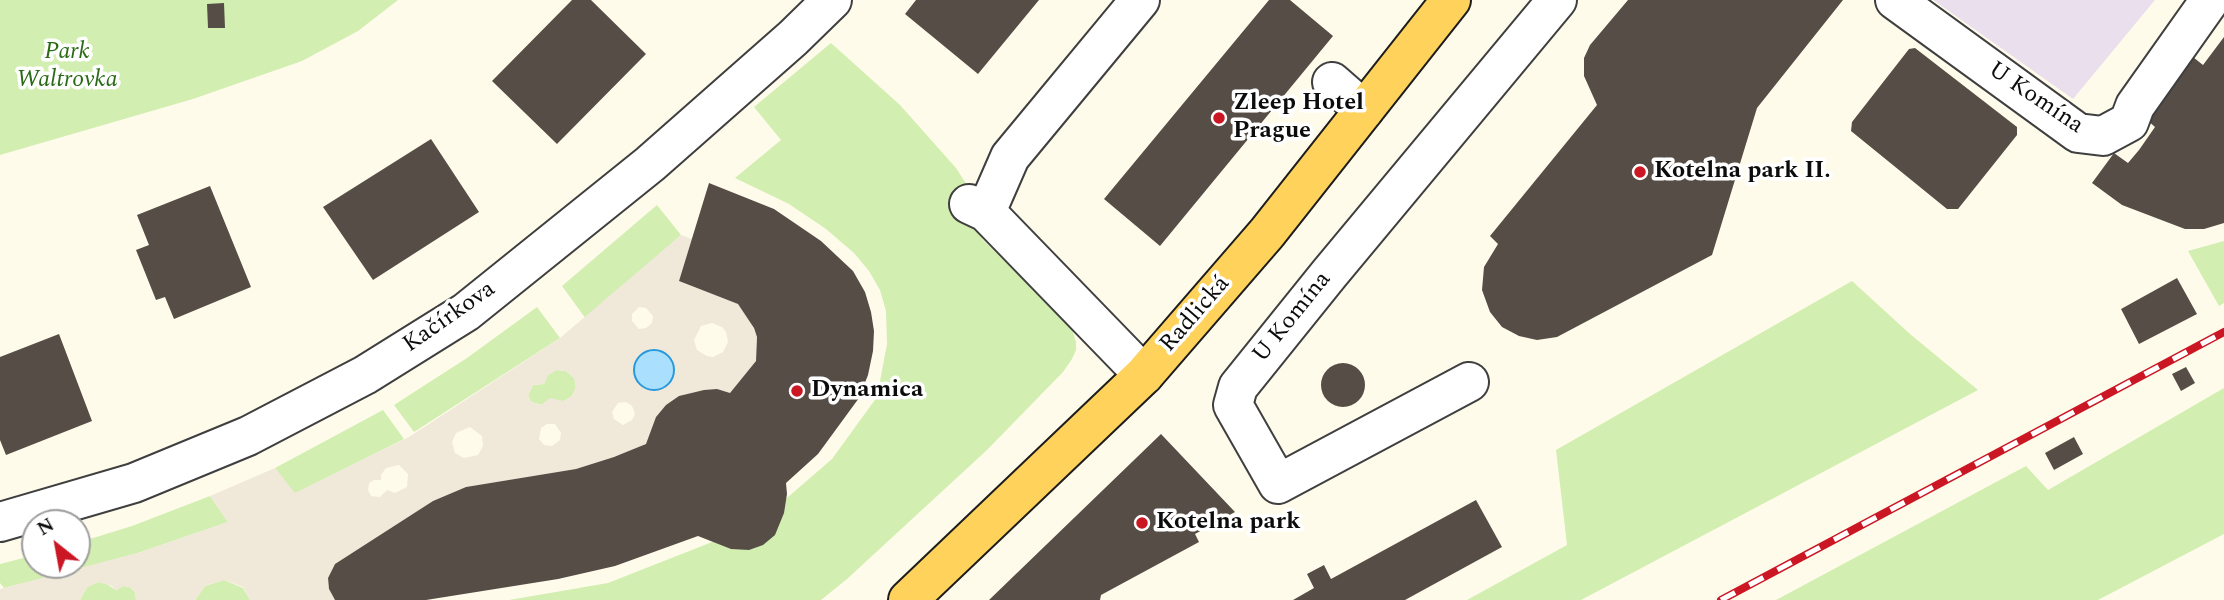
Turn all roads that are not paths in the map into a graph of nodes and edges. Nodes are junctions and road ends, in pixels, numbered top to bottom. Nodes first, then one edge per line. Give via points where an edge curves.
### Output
1 (832, 0) edge
2 (1140, 0) edge
3 (1451, 0) edge
4 (1557, 0) edge
5 (1895, 0) edge
6 (2210, 0) edge
7 (1332, 82) dead end
8 (1364, 110) junction
9 (1144, 375) junction
10 (1469, 382) dead end
11 (0, 522) edge
12 (908, 600) edge

1 - 11 street, Kačírkova via 630,180 466,312 365,375 248,436 134,483
2 - 9 street via 1010,157 977,208
3 - 8 main road, Radlická
4 - 10 street, U Komína via 1238,387 1233,405 1278,484
5 - 6 street, U Komína via 2078,133 2103,136 2129,122 2134,106
7 - 8 street
8 - 9 main road, Radlická via 1267,233
9 - 12 main road, Radlická

